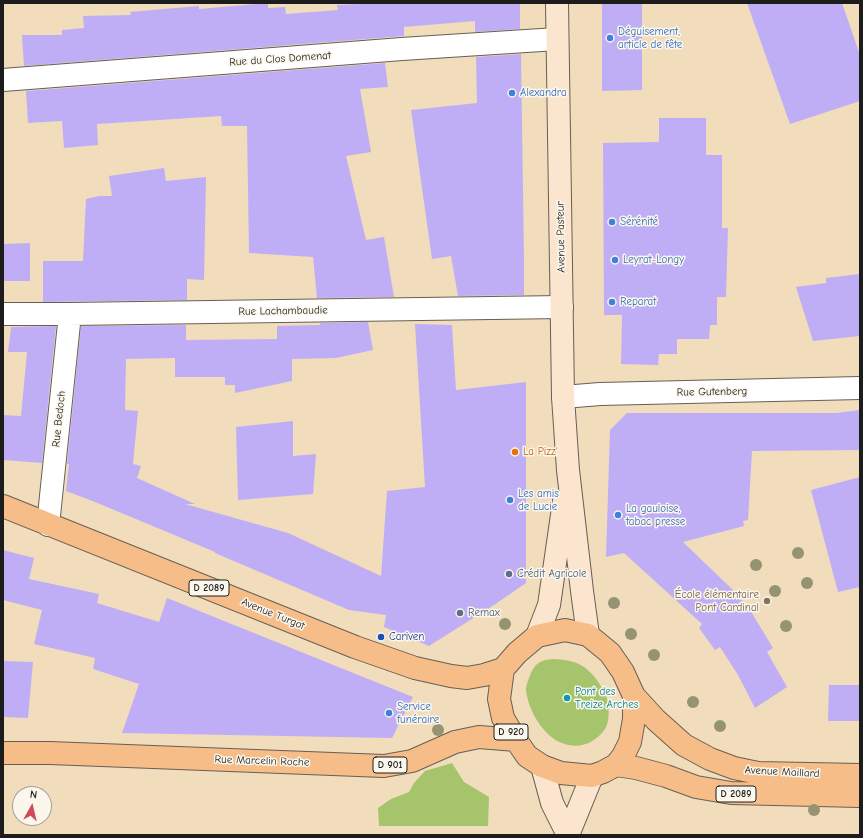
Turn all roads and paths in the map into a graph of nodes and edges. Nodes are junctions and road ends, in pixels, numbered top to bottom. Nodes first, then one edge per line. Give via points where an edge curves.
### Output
1 (557, 3) edge
2 (557, 39) junction
3 (3, 80) edge
4 (562, 307) junction
5 (3, 314) edge
6 (70, 314) junction
7 (860, 388) edge
8 (564, 397) junction
9 (568, 470) junction
10 (3, 506) edge
11 (48, 525) junction
12 (588, 635) junction
13 (537, 636) junction
14 (503, 669) junction
15 (634, 696) junction
16 (516, 740) junction
17 (3, 753) edge
18 (616, 765) junction
19 (542, 766) junction
20 (860, 775) edge
21 (592, 776) junction
22 (860, 796) edge
23 (568, 835) edge

1 - 2 main road, Avenue Pasteur
2 - 3 street, Rue du Clos Domenat
2 - 4 main road, Avenue Pasteur
4 - 6 street, Rue Lachambaudie
4 - 8 main road, Avenue Pasteur
5 - 6 street, Rue Lachambaudie
6 - 11 street, Rue Bedoch
7 - 8 street, Rue Gutenberg
8 - 9 main road, Avenue Pasteur
9 - 12 main road, Avenue Pasteur
9 - 13 main road, Avenue Pasteur via 549,605
10 - 11 main road, Avenue Turgot / D 2089
11 - 14 main road, Avenue Turgot / D 2089 via 415,668 467,678
12 - 13 main road via 565,630
12 - 15 main road via 610,653 623,672
13 - 14 main road
14 - 16 main road, D 920 via 499,699 502,718
15 - 18 main road via 630,742
15 - 20 main road, Avenue Maillard / D 2089 via 684,745 734,768 758,773
16 - 17 main road, Rue Marcelin Roche / D 901 via 479,737 455,742 412,761 384,766
16 - 19 main road, D 920 via 527,756
18 - 21 main road, D 920
18 - 22 main road, Avenue Maillard / D 2089 via 666,776 696,787 731,793
19 - 21 main road, D 920 via 561,773
19 - 23 main road via 552,802
21 - 23 main road

